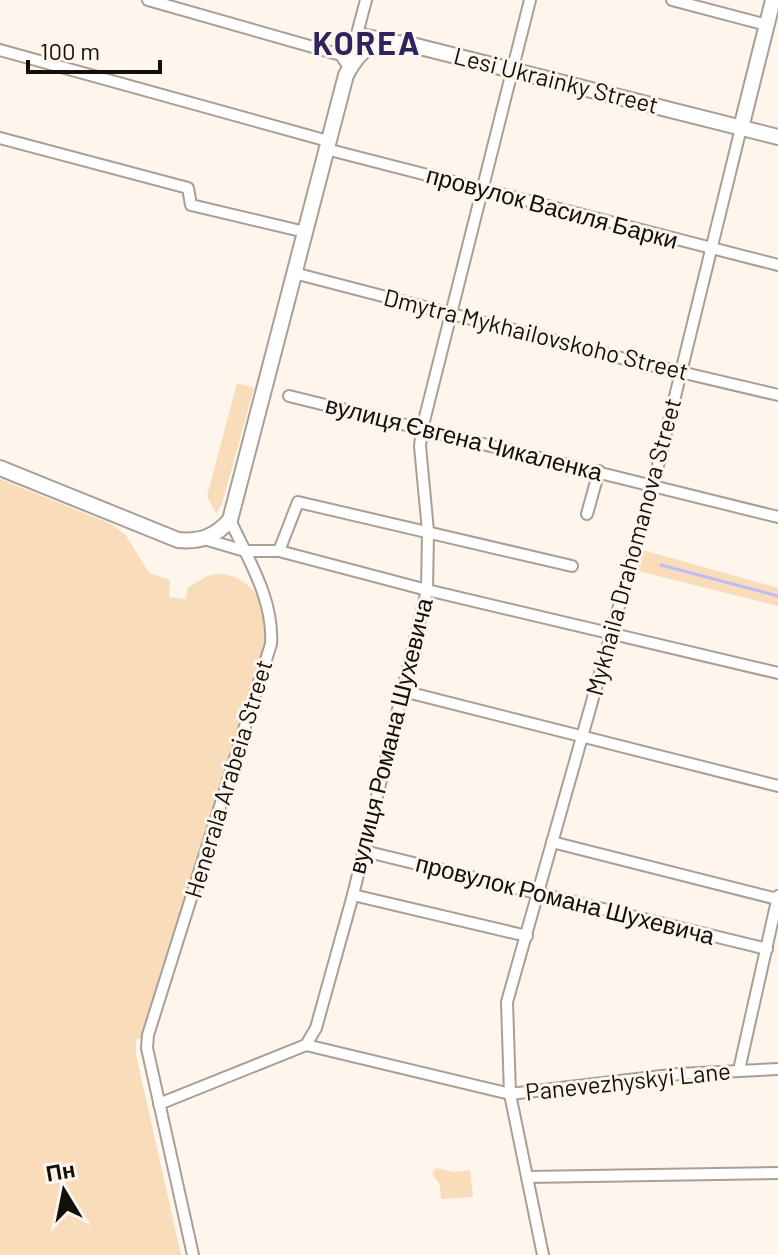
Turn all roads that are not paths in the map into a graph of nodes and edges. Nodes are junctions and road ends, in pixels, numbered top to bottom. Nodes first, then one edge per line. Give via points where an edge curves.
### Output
1 (148, 0) edge
2 (366, 0) edge
3 (530, 0) edge
4 (672, 0) edge
5 (775, 1) edge
6 (767, 25) junction
7 (358, 33) junction
8 (408, 44) junction
9 (0, 50) edge
10 (347, 70) junction
11 (512, 70) junction
12 (741, 128) junction
13 (778, 137) edge
14 (0, 138) edge
15 (327, 145) junction
16 (483, 190) junction
17 (305, 232) junction
18 (712, 250) junction
19 (778, 265) edge
20 (294, 273) junction
21 (451, 315) junction
22 (682, 372) junction
23 (778, 395) edge
24 (289, 396) dead end
25 (422, 429) junction
26 (0, 468) edge
27 (599, 471) junction
28 (653, 486) junction
29 (587, 514) dead end
30 (778, 517) edge
31 (230, 520) junction
32 (428, 531) junction
33 (204, 539) junction
34 (245, 551) junction
35 (279, 551) junction
36 (572, 566) dead end
37 (427, 590) junction
38 (613, 632) junction
39 (778, 673) edge
40 (403, 691) junction
41 (581, 736) junction
42 (778, 786) edge
43 (552, 842) junction
44 (364, 851) junction
45 (539, 892) junction
46 (353, 895) junction
47 (778, 897) edge
48 (527, 936) junction
49 (767, 949) junction
50 (306, 1045) junction
51 (778, 1069) edge
52 (739, 1070) junction
53 (510, 1094) junction
54 (159, 1104) junction
55 (778, 1173) edge
56 (527, 1177) junction
57 (193, 1255) edge
58 (543, 1255) edge

1 - 10 street via 341,55
2 - 7 street
3 - 11 street, вулиця Романа Шухевича
4 - 6 street
5 - 6 main road, Mykhaila Drahomanova Street
6 - 12 main road, Mykhaila Drahomanova Street
7 - 8 street
7 - 10 street
8 - 10 main road, Lesi Ukrainky Street via 369,46
8 - 11 main road, Lesi Ukrainky Street
9 - 15 street, провулок Василя Барки
10 - 15 main road
11 - 12 main road, Lesi Ukrainky Street
11 - 16 street, вулиця Романа Шухевича
12 - 13 main road, Lesi Ukrainky Street
12 - 18 street, Mykhaila Drahomanova Street
14 - 17 street via 188,188 191,205
15 - 16 street, провулок Василя Барки
15 - 17 main road
16 - 18 street, провулок Василя Барки
16 - 21 street, вулиця Романа Шухевича
17 - 20 main road
18 - 19 street, провулок Василя Барки
18 - 22 street, Mykhaila Drahomanova Street
20 - 21 street, Dmytra Mykhailovskoho Street
20 - 31 main road
21 - 22 street, Dmytra Mykhailovskoho Street
21 - 25 street, вулиця Романа Шухевича
22 - 23 street, Dmytra Mykhailovskoho Street
22 - 28 street, Mykhaila Drahomanova Street
24 - 25 street, вулиця Євгена Чикаленка
25 - 27 street, вулиця Євгена Чикаленка
25 - 32 street, вулиця Романа Шухевича
26 - 33 main road via 178,540
27 - 28 street, вулиця Євгена Чикаленка
27 - 29 street
28 - 30 street, вулиця Євгена Чикаленка
28 - 38 street, Mykhaila Drahomanova Street
31 - 33 main road
31 - 34 street, Henerala Arabeia Street
32 - 35 street via 298,502
32 - 36 street
32 - 37 street, вулиця Романа Шухевича
33 - 34 street
34 - 35 street
34 - 54 street, Henerala Arabeia Street via 270,617 271,644 148,1035
35 - 37 street
37 - 38 street
37 - 40 street, вулиця Романа Шухевича
38 - 39 street
38 - 41 street, Mykhaila Drahomanova Street
40 - 41 street
40 - 44 street, вулиця Романа Шухевича
41 - 42 street
41 - 43 street, Mykhaila Drahomanova Street
43 - 45 street, Mykhaila Drahomanova Street
43 - 47 street
44 - 45 street, провулок Романа Шухевича
44 - 46 street, вулиця Романа Шухевича
45 - 48 street, Mykhaila Drahomanova Street
45 - 49 street, провулок Романа Шухевича
46 - 48 street
46 - 50 street, вулиця Романа Шухевича via 316,1028
47 - 49 street
48 - 53 street, Mykhaila Drahomanova Street via 507,1002
49 - 52 street
50 - 53 street, Panevezhyskyi Lane
50 - 54 street
51 - 52 street, Panevezhyskyi Lane
52 - 53 street, Panevezhyskyi Lane
53 - 56 street, Mykhaila Drahomanova Street
54 - 57 street, Henerala Arabeia Street
55 - 56 street
56 - 58 street, Mykhaila Drahomanova Street

